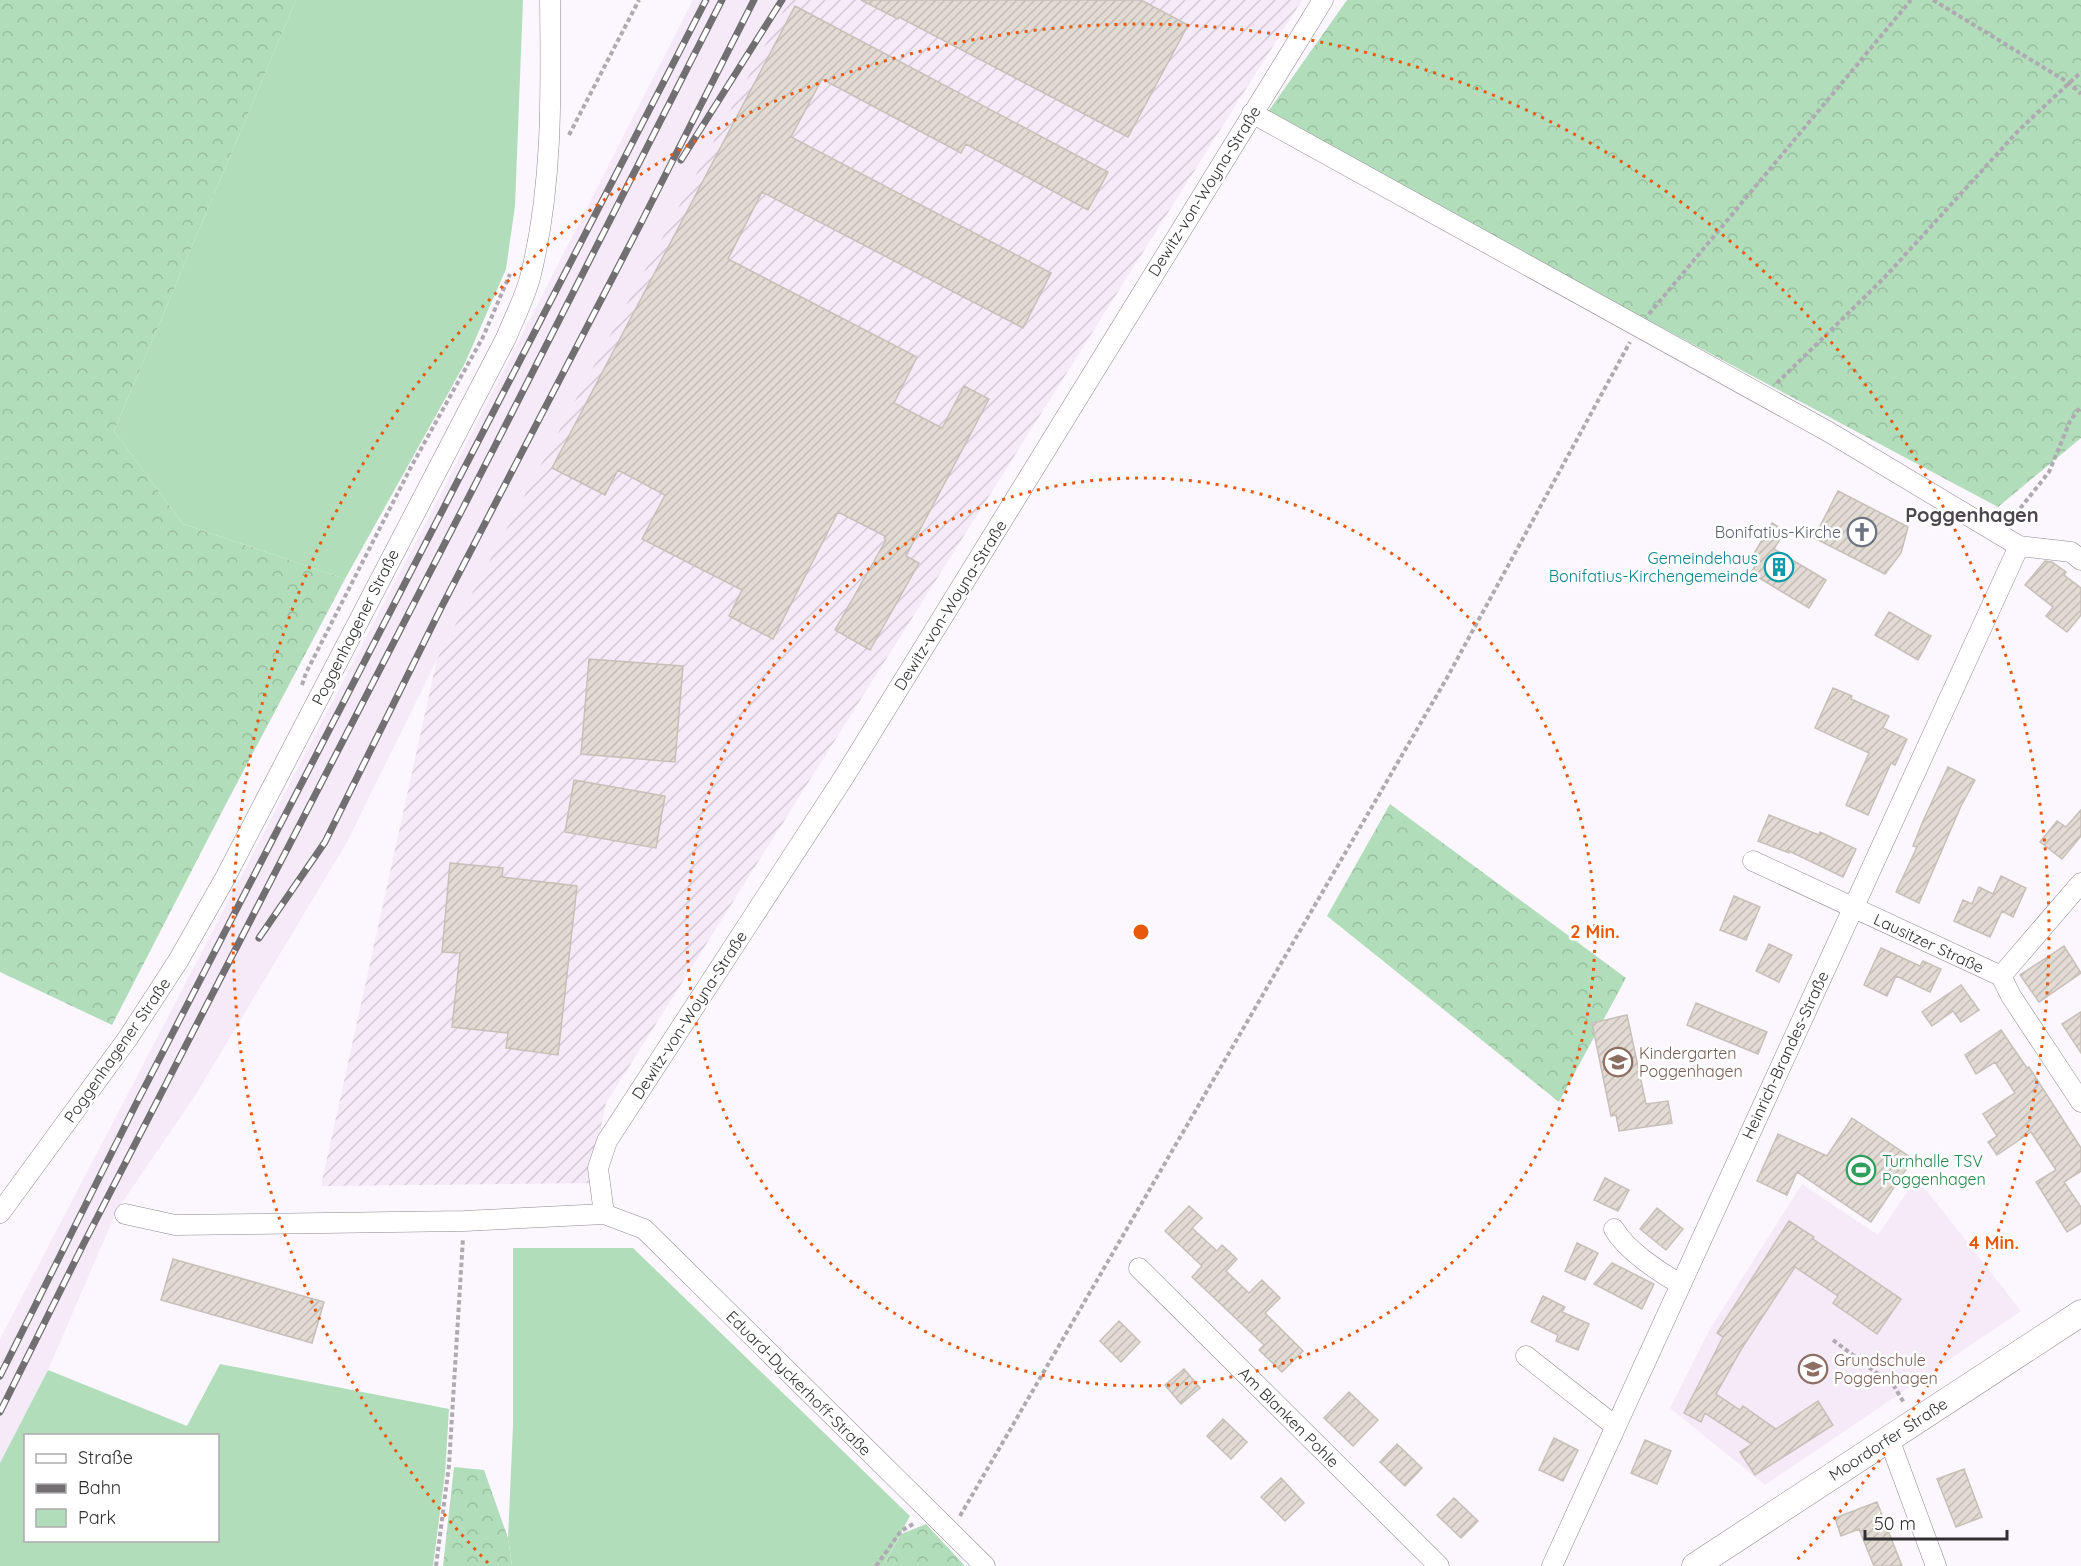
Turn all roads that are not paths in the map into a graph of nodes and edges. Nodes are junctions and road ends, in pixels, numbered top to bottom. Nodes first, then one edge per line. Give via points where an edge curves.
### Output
1 (550, 0) edge
2 (1323, 0) edge
3 (1252, 113) junction
4 (2019, 546) junction
5 (2081, 560) edge
6 (1753, 861) dead end
7 (2081, 883) edge
8 (1853, 908) junction
9 (2001, 976) junction
10 (2081, 1102) edge
11 (5, 1207) edge
12 (125, 1214) dead end
13 (604, 1214) junction
14 (1614, 1229) dead end
15 (1139, 1268) dead end
16 (1680, 1284) junction
17 (2081, 1313) edge
18 (1526, 1356) dead end
19 (1615, 1426) junction
20 (1889, 1439) junction
21 (985, 1566) edge
22 (1439, 1566) edge
23 (1552, 1566) edge
24 (1695, 1566) edge
25 (1936, 1566) edge

1 - 11 street, Poggenhagener Straße via 551,114 542,226 530,277 506,339 189,941 128,1038
2 - 3 street, Dewitz-von-Woyna-Straße
3 - 4 street via 1829,432
3 - 13 street, Dewitz-von-Woyna-Straße via 844,777 607,1141 598,1168
4 - 5 street via 2071,552
4 - 8 street, Heinrich-Brandes-Straße
6 - 8 street, Lausitzer Straße
7 - 9 street
8 - 9 street, Lausitzer Straße
8 - 16 street, Heinrich-Brandes-Straße
9 - 10 street, Lausitzer Straße
12 - 13 street via 175,1226 464,1221
13 - 21 street, Eduard-Dyckerhoff-Straße via 644,1229
14 - 16 street via 1620,1239
15 - 22 street, Am Blanken Pohle
16 - 19 street, Heinrich-Brandes-Straße
17 - 20 main road, Moordorfer Straße
18 - 19 street
19 - 23 street, Heinrich-Brandes-Straße
20 - 24 main road, Moordorfer Straße
20 - 25 street

